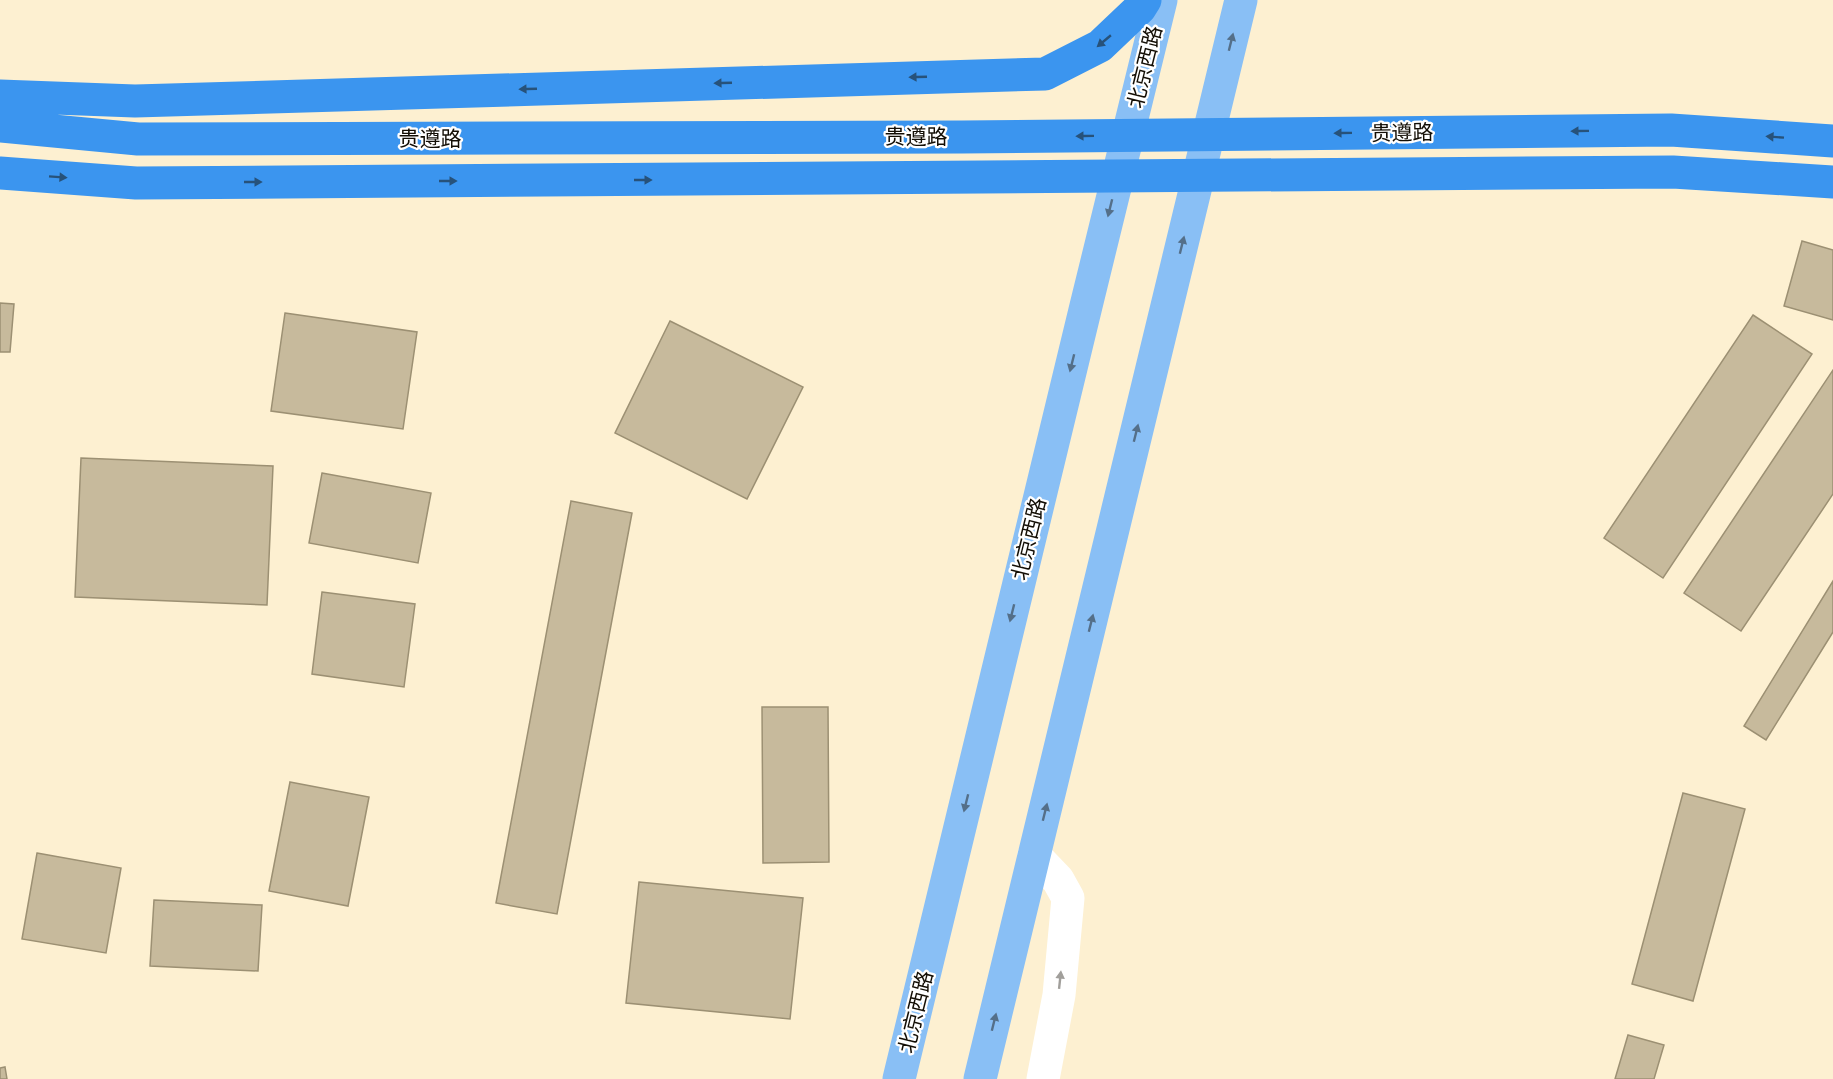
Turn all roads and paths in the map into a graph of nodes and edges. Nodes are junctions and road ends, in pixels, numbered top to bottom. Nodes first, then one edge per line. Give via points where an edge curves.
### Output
1 (1145, 0) edge
2 (1161, 0) edge
3 (1241, 0) edge
4 (0, 96) edge
5 (0, 126) edge
6 (1833, 141) edge
7 (0, 173) edge
8 (1833, 182) edge
9 (1034, 855) junction
10 (899, 1079) edge
11 (980, 1079) edge
12 (1043, 1079) edge

1 -> 4 highway via 1100,46 1045,74 135,101
2 -> 10 main road, 北京西路
9 -> 3 main road
6 -> 5 highway, 贵遵路 via 1671,130 138,140
7 -> 8 highway, 贵遵路 via 136,183 1673,172
11 -> 9 main road
12 -> 9 street via 1059,995 1068,898 1058,880

